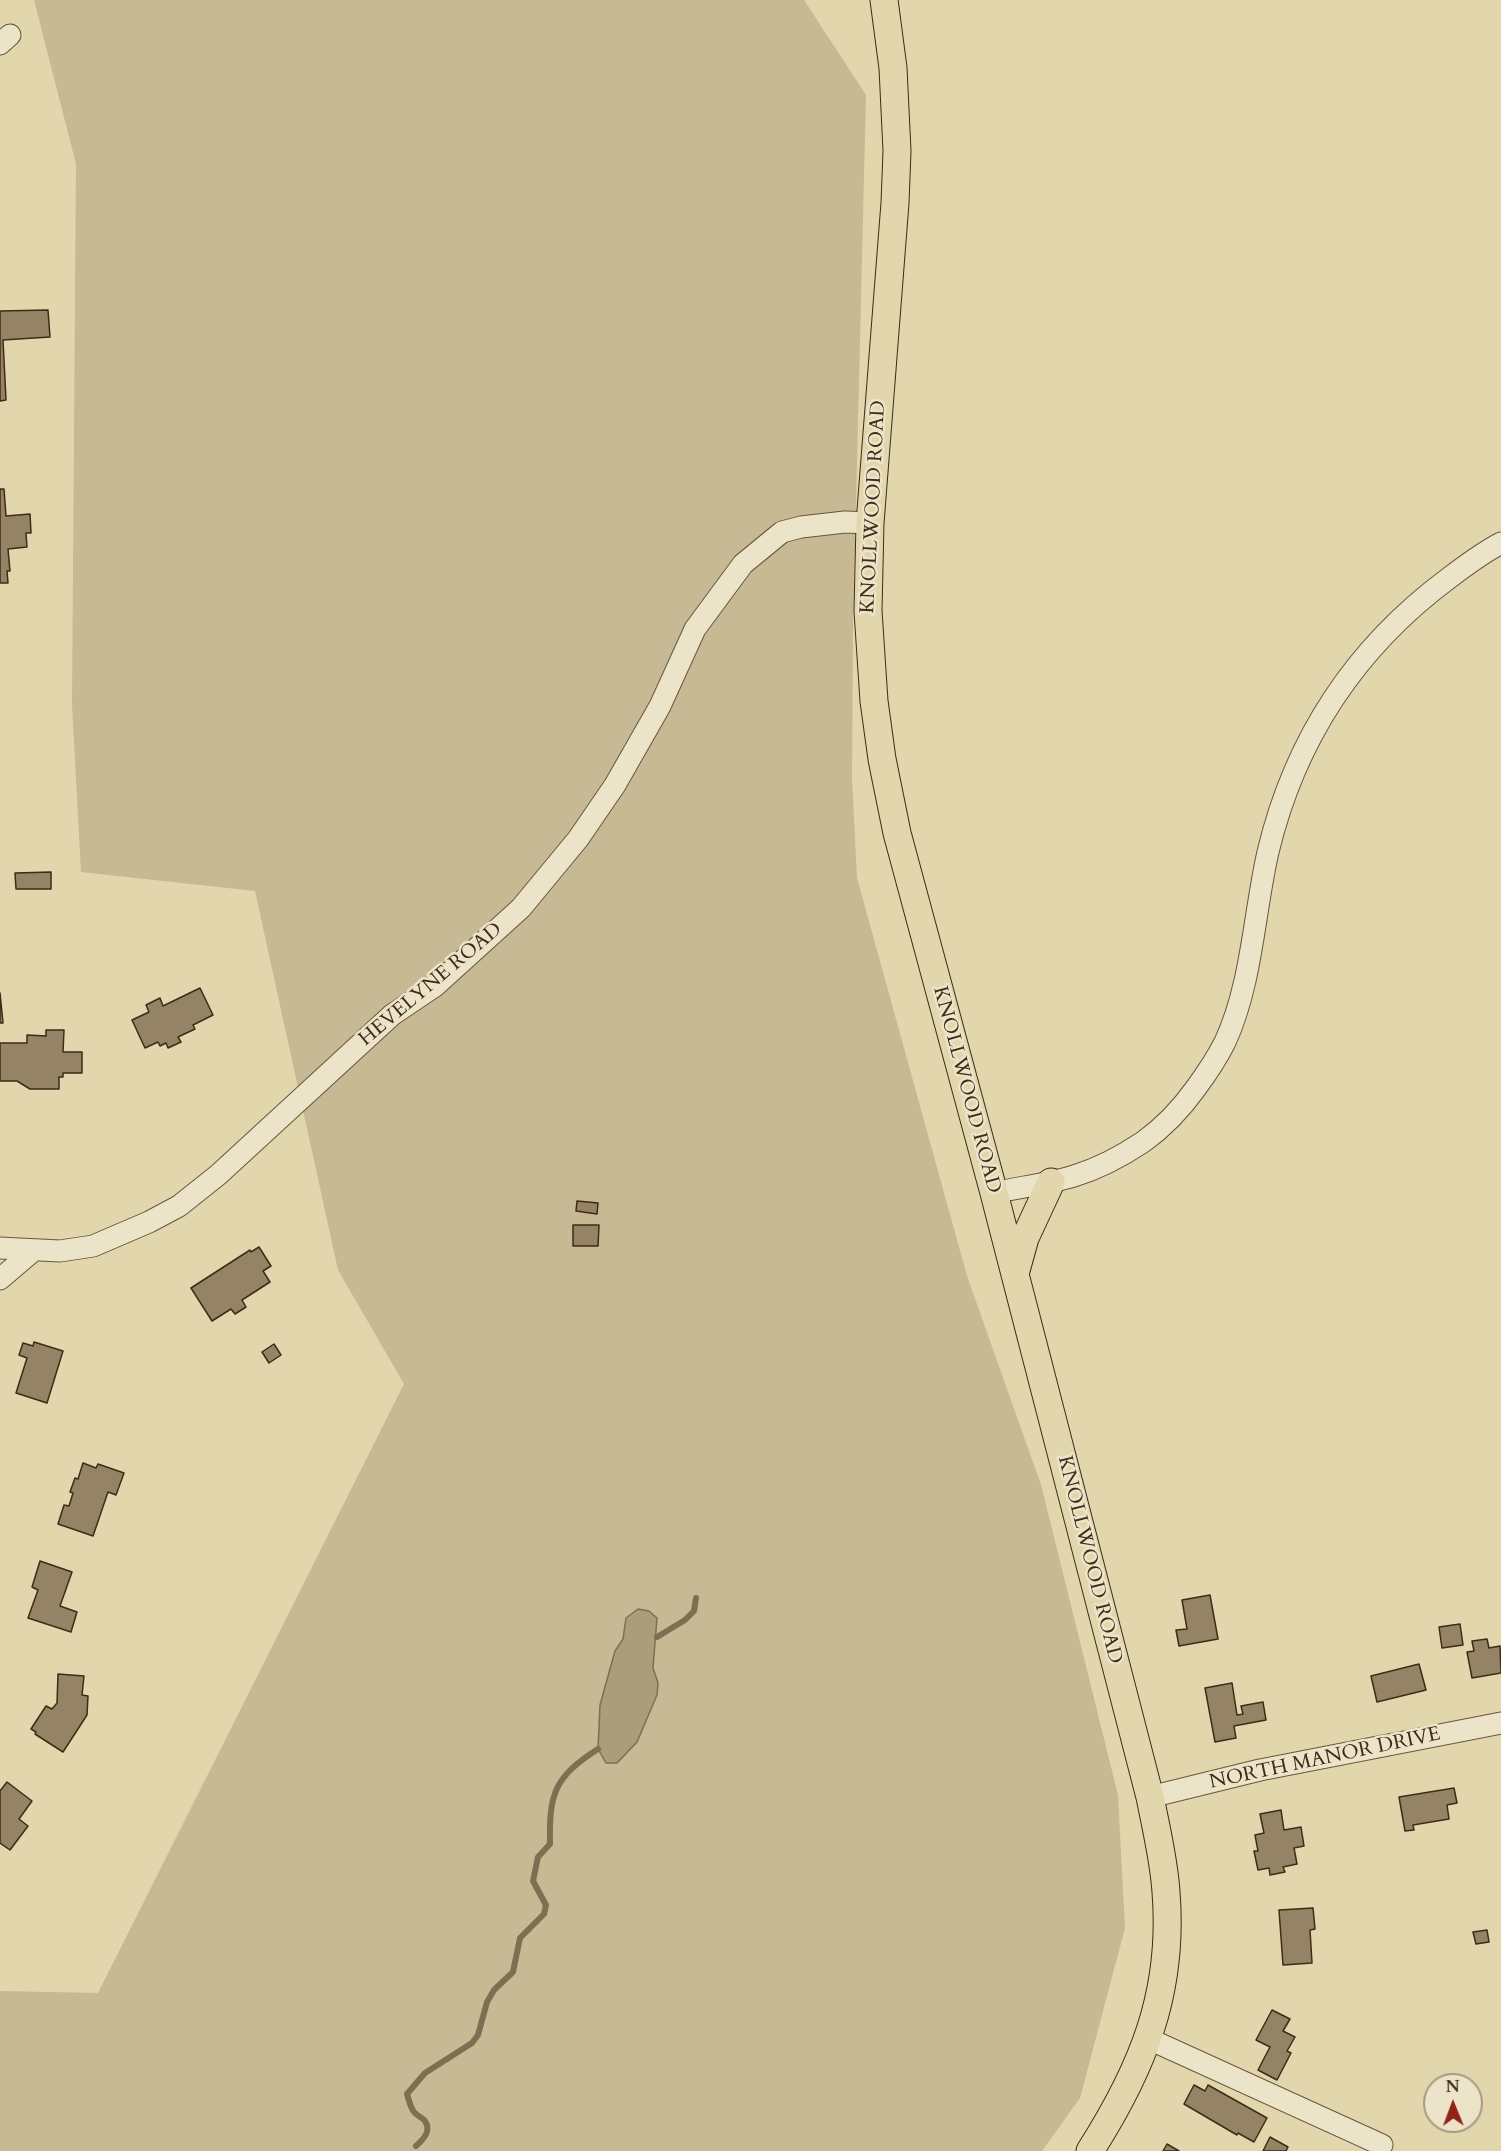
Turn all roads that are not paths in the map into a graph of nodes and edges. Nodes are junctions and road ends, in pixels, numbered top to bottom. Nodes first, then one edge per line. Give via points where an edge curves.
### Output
1 (884, 0) edge
2 (870, 523) junction
3 (1501, 543) edge
4 (1052, 1182) junction
5 (994, 1193) junction
6 (0, 1248) edge
7 (34, 1250) junction
8 (1015, 1275) junction
9 (0, 1279) edge
10 (1501, 1724) edge
11 (1150, 1797) junction
12 (1149, 2039) junction
13 (1382, 2145) dead end
14 (1090, 2151) edge

1 - 2 main road, KNOLLWOOD ROAD via 893,68 897,151
2 - 5 main road, KNOLLWOOD ROAD via 868,611 882,759 897,834
2 - 7 street, HEVELYNE ROAD via 834,523 782,532 743,564 695,629 660,706 615,785 578,839 521,908 435,986 392,1015 218,1175 179,1206 93,1246
3 - 4 street via 1419,600 1336,692 1307,741 1268,852 1238,1008 1212,1066 1179,1111 1142,1142 1099,1166
4 - 5 street
4 - 8 main road via 1025,1238
5 - 8 main road, KNOLLWOOD ROAD
6 - 7 street, HEVELYNE ROAD
7 - 9 street
8 - 11 main road, KNOLLWOOD ROAD
10 - 11 street, NORTH MANOR DRIVE via 1260,1770
11 - 12 main road, KNOLLWOOD ROAD via 1166,1892 1167,1949
12 - 13 street
12 - 14 main road, KNOLLWOOD ROAD via 1135,2074

